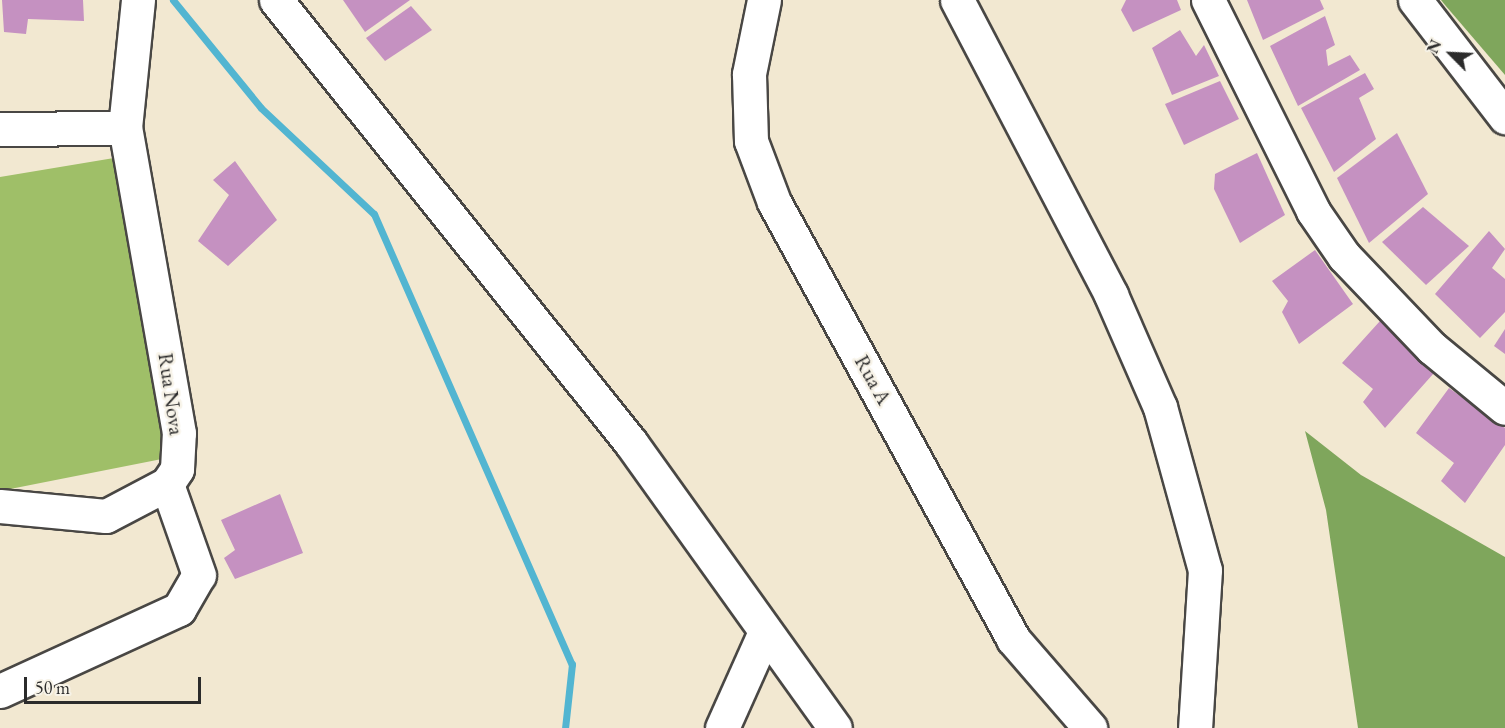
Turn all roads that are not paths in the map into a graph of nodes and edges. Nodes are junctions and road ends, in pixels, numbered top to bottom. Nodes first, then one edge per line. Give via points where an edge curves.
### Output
1 (138, 0) edge
2 (276, 0) edge
3 (764, 0) edge
4 (957, 0) edge
5 (1208, 0) edge
6 (1415, 0) edge
7 (1505, 117) edge
8 (125, 128) junction
9 (0, 129) edge
10 (1505, 408) edge
11 (167, 484) junction
12 (0, 506) edge
13 (764, 634) junction
14 (0, 691) edge
15 (722, 728) edge
16 (835, 728) edge
17 (1089, 728) edge
18 (1195, 728) edge

1 - 8 street, Rua Nova
2 - 13 street via 632,443
3 - 17 street, Rua A via 749,74 751,141 774,202 1013,639
4 - 18 street via 1111,295 1160,407 1205,570
5 - 10 street via 1313,211 1344,256 1432,348
6 - 7 street
8 - 9 street
8 - 11 street, Rua Nova via 179,433 177,469
11 - 12 street via 106,516
11 - 14 street via 199,575 179,609
13 - 15 street
13 - 16 street

